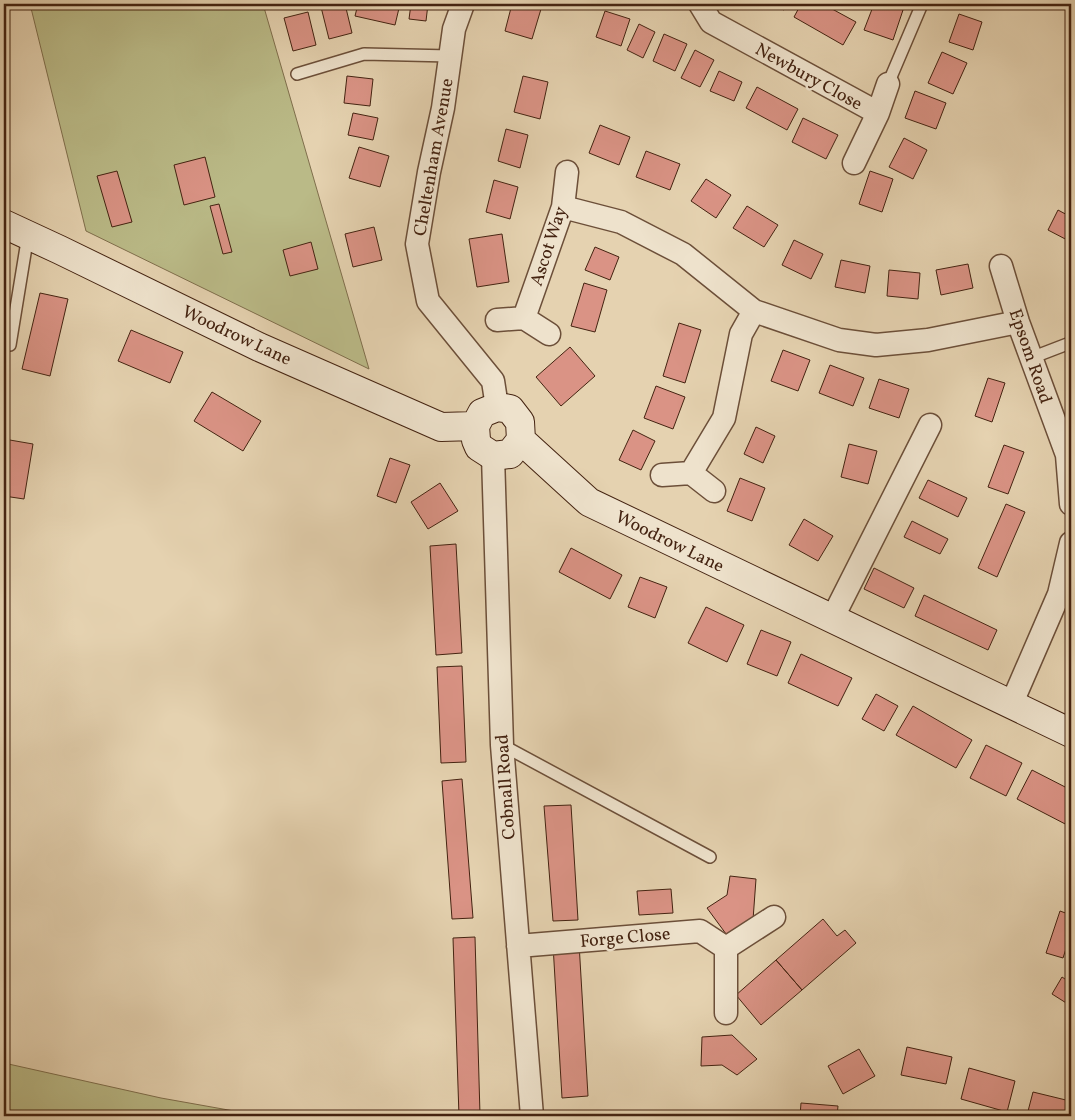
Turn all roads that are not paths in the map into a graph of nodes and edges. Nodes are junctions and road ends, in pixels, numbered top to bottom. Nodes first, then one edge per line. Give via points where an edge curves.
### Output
1 (463, 4) edge
2 (700, 4) edge
3 (922, 4) edge
4 (450, 56) junction
5 (296, 74) dead end
6 (888, 84) joint
7 (878, 113) junction
8 (854, 163) dead end
9 (567, 172) dead end
10 (563, 207) junction
11 (4, 224) edge
12 (28, 235) junction
13 (1001, 266) dead end
14 (754, 311) junction
15 (524, 318) junction
16 (497, 320) dead end
17 (1018, 322) junction
18 (549, 334) dead end
19 (1071, 341) edge
20 (10, 345) dead end
21 (1031, 358) junction
22 (497, 407) junction
23 (930, 425) dead end
24 (475, 426) junction
25 (521, 440) junction
26 (493, 456) junction
27 (691, 473) junction
28 (662, 475) dead end
29 (714, 491) dead end
30 (1071, 504) edge
31 (1071, 543) edge
32 (832, 619) junction
33 (1011, 705) junction
34 (1071, 733) edge
35 (502, 745) junction
36 (710, 857) dead end
37 (774, 918) dead end
38 (518, 946) junction
39 (726, 948) junction
40 (726, 1013) dead end
41 (532, 1116) edge

1 - 4 street, Cheltenham Avenue via 454,28
2 - 7 street, Newbury Close via 711,22
3 - 6 lane
4 - 5 lane via 364,54
4 - 22 street, Cheltenham Avenue via 417,244 428,301 493,381
6 - 7 street
7 - 8 street, Newbury Close
9 - 10 street, Ascot Way
10 - 14 street via 621,222 683,254
10 - 15 street, Ascot Way
11 - 12 street, Woodrow Lane
12 - 20 lane
12 - 24 street, Woodrow Lane via 259,347 441,427
13 - 17 street, Epsom Road
14 - 17 street via 839,340 876,346 928,340
14 - 27 street via 741,334 724,418
15 - 16 street
15 - 18 street
17 - 21 street, Epsom Road
19 - 21 lane
21 - 30 street, Epsom Road via 1067,455
22 - 24 street via 482,413
22 - 25 street via 510,409 520,422
23 - 32 street
24 - 26 street via 479,447
25 - 26 street via 510,454
25 - 32 street, Woodrow Lane via 589,502
26 - 35 street, Cobnall Road
27 - 28 street
27 - 29 street
31 - 33 street via 1059,594
32 - 33 street, Woodrow Lane
33 - 34 street, Woodrow Lane
35 - 36 lane
35 - 38 street, Cobnall Road
37 - 39 street
38 - 39 street, Forge Close via 700,931
38 - 41 street, Cobnall Road
39 - 40 street

